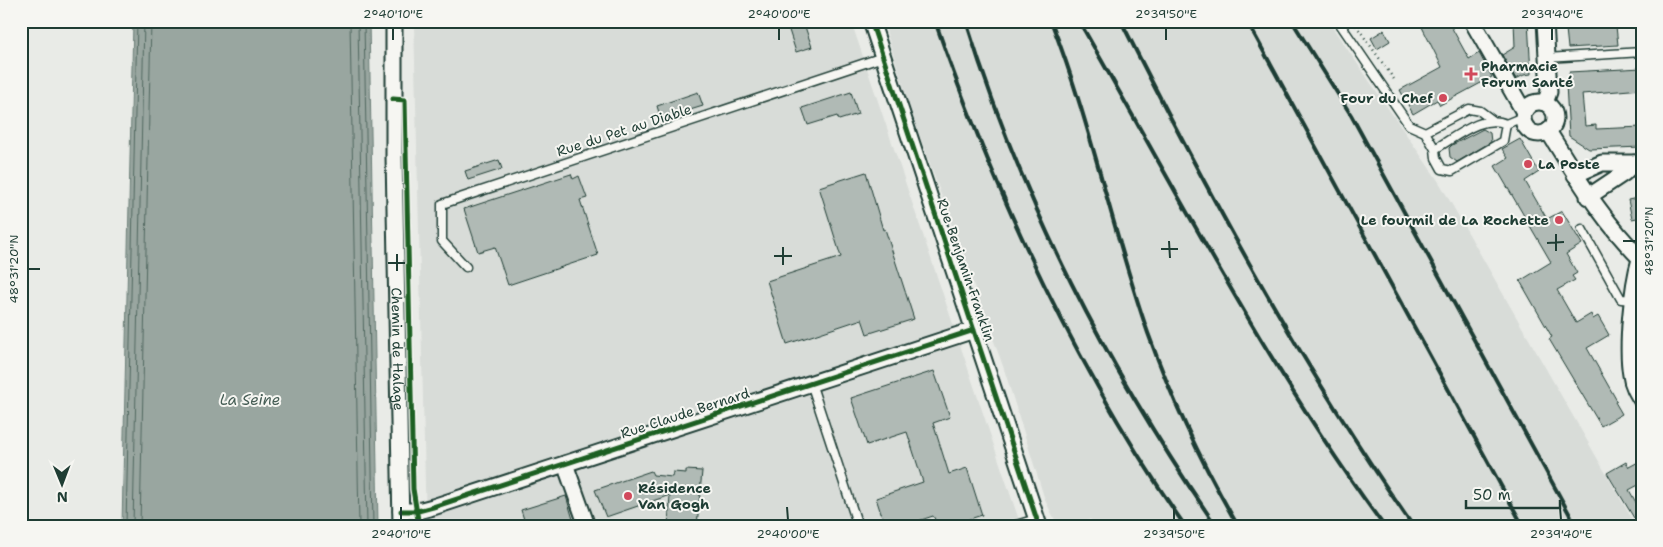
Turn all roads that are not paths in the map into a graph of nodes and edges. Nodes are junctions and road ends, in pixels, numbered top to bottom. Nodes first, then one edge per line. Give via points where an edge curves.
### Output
1 (394, 21) edge
2 (871, 21) edge
3 (1338, 21) edge
4 (1472, 21) edge
5 (1545, 21) edge
6 (1642, 52) edge
7 (883, 57) junction
8 (1547, 58) junction
9 (1545, 103) junction
10 (1523, 114) junction
11 (1492, 120) junction
12 (1506, 124) junction
13 (1548, 131) junction
14 (1425, 132) junction
15 (1435, 149) junction
16 (1638, 163) edge
17 (1575, 175) junction
18 (1588, 197) junction
19 (1582, 229) dead end
20 (1641, 260) edge
21 (466, 267) dead end
22 (1633, 300) junction
23 (974, 330) junction
24 (811, 383) junction
25 (1642, 400) edge
26 (565, 464) junction
27 (401, 519) edge
28 (1037, 522) edge
29 (586, 526) edge
30 (858, 526) edge
31 (1013, 526) edge

1 - 27 street, Chemin de Halage
2 - 7 street, Rue Benjamin Franklin
3 - 14 lane via 1409,126
4 - 10 street
5 - 8 street
6 - 8 lane
7 - 21 lane, Rue du Pet au Diable via 442,204 442,241
7 - 23 street, Rue Benjamin Franklin
8 - 9 street via 1549,92
9 - 10 street via 1535,102
9 - 13 street via 1554,114
10 - 12 lane
10 - 13 street via 1525,126 1532,132
11 - 12 lane
11 - 14 lane via 1480,111 1469,109
11 - 15 lane via 1484,121
12 - 15 lane via 1503,141 1452,171 1442,169
13 - 17 street
14 - 15 lane
16 - 17 street via 1602,163
16 - 18 street
17 - 18 street
18 - 20 street
19 - 22 lane via 1621,299
20 - 22 street
22 - 25 street via 1631,376
23 - 24 street, Rue Claude Bernard
23 - 28 street, Rue Benjamin Franklin
24 - 26 street, Rue Claude Bernard
24 - 30 lane
26 - 27 street, Rue Claude Bernard
26 - 29 street
28 - 31 lane

